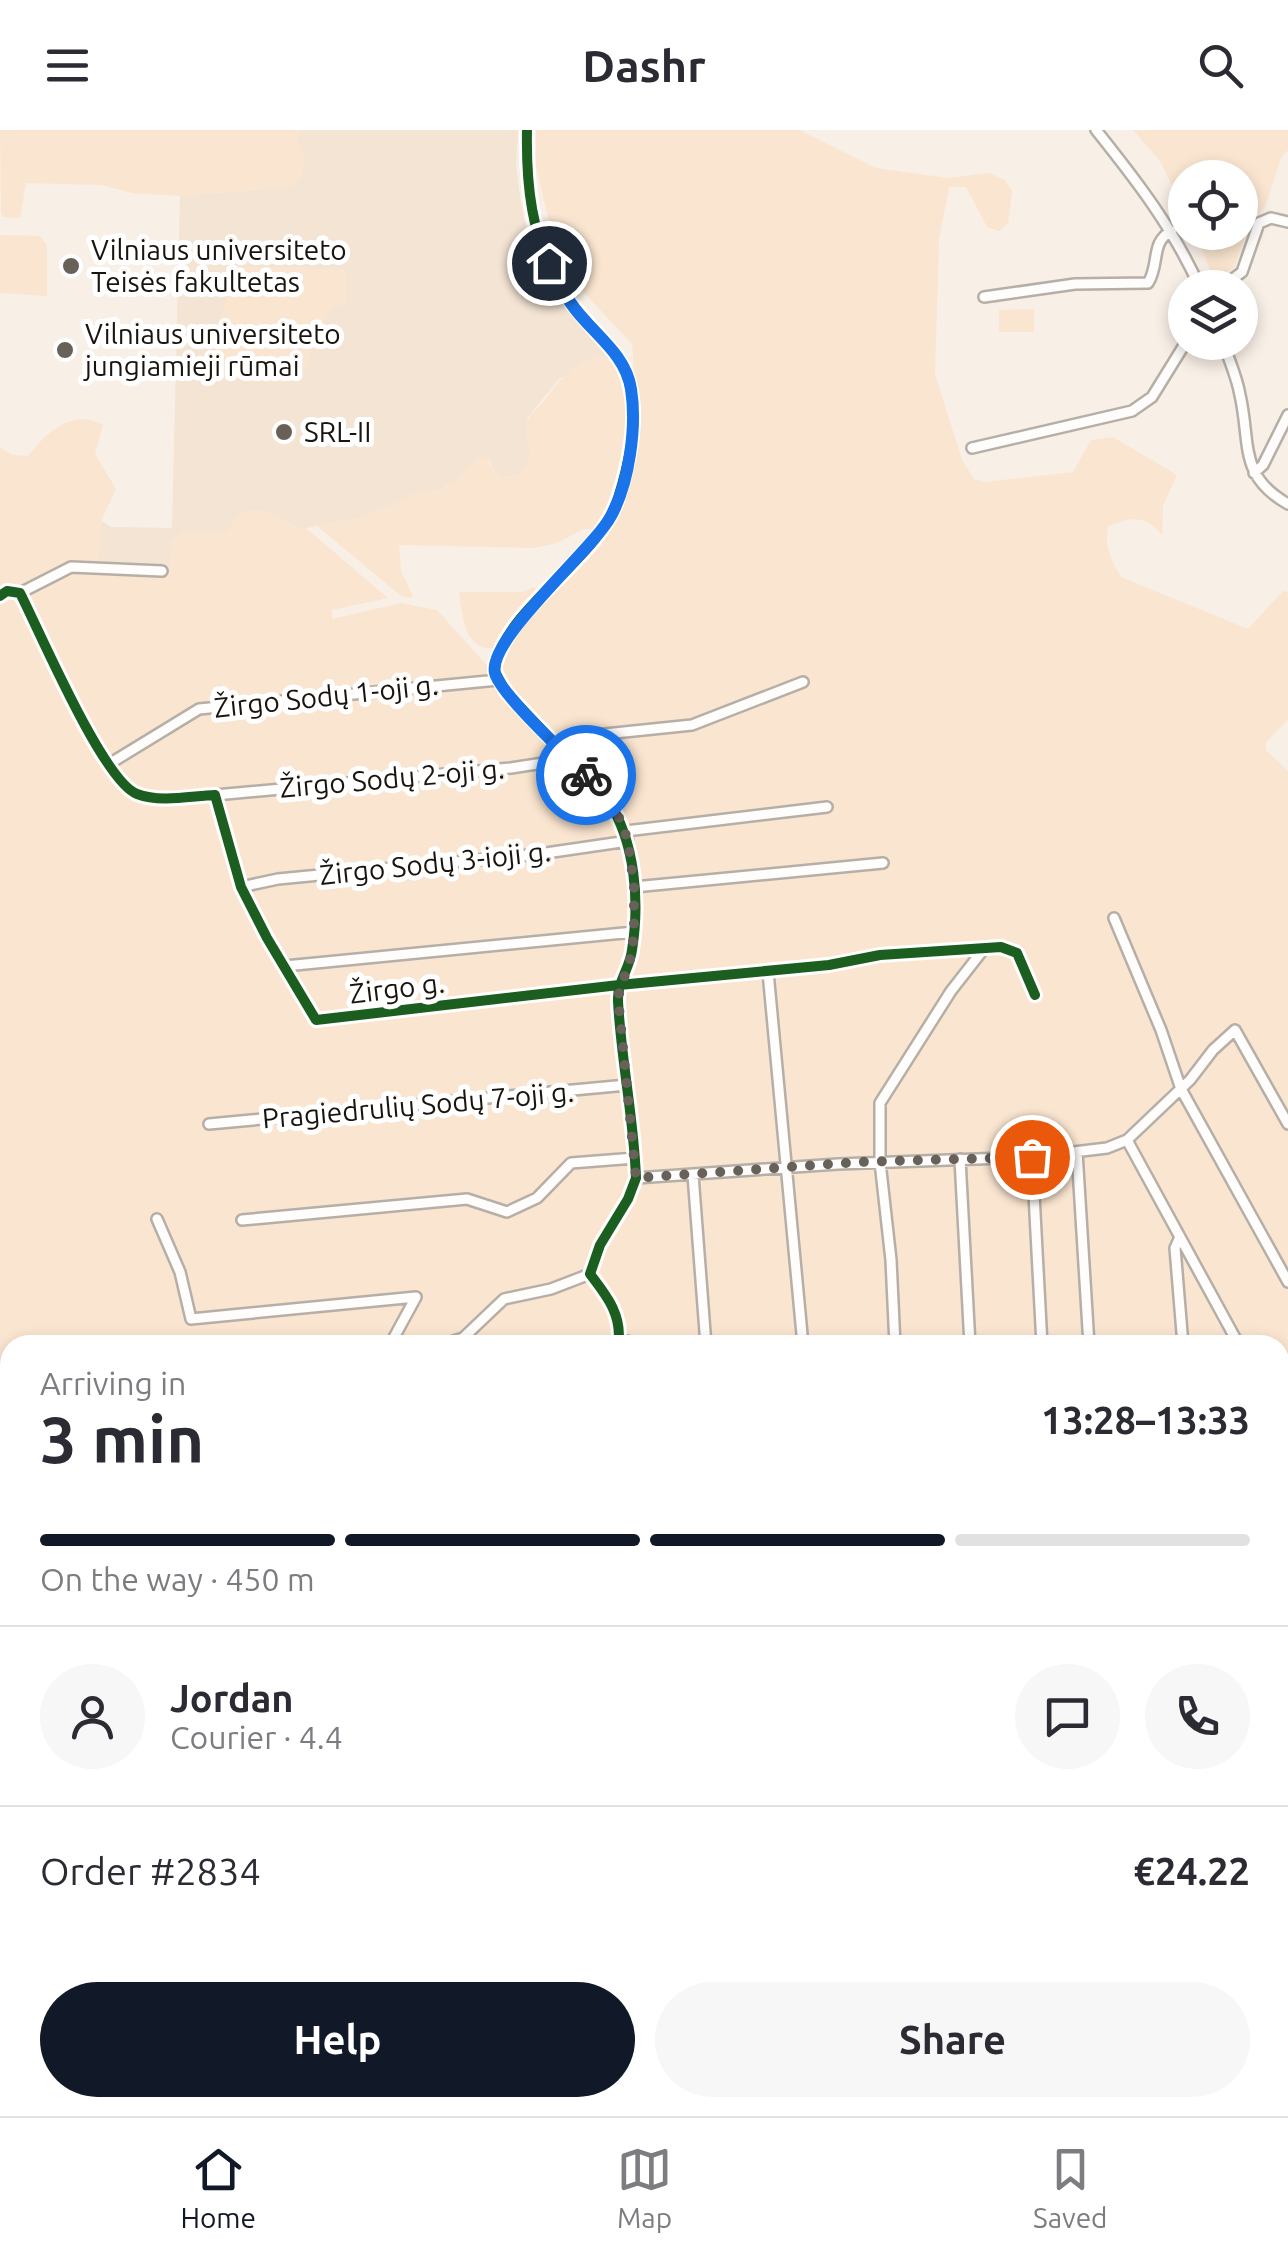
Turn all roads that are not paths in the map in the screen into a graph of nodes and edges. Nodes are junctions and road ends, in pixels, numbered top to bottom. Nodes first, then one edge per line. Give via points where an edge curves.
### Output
1 (528, 130) edge
2 (1096, 130) edge
3 (1288, 222) edge
4 (1168, 226) edge
5 (1168, 232) edge
6 (1243, 270) edge
7 (984, 298) dead end
8 (1175, 360) edge
9 (1229, 360) edge
10 (1288, 415) edge
11 (972, 448) dead end
12 (1254, 473) junction
13 (1288, 504) edge
14 (162, 571) dead end
15 (20, 592) junction
16 (0, 596) edge
17 (498, 680) junction
18 (803, 682) dead end
19 (556, 742) junction
20 (568, 756) junction
21 (109, 764) junction
22 (215, 794) junction
23 (827, 808) dead end
24 (627, 836) junction
25 (883, 863) dead end
26 (241, 887) junction
27 (634, 887) junction
28 (1114, 918) dead end
29 (634, 932) junction
30 (983, 950) junction
31 (285, 966) junction
32 (768, 972) junction
33 (619, 985) junction
34 (1036, 995) dead end
35 (627, 1085) junction
36 (1181, 1089) junction
37 (210, 1124) dead end
38 (1288, 1124) edge
39 (1126, 1140) junction
40 (1078, 1152) junction
41 (1032, 1157) junction
42 (635, 1158) junction
43 (960, 1159) junction
44 (880, 1162) junction
45 (785, 1169) junction
46 (694, 1175) junction
47 (636, 1178) junction
48 (157, 1220) dead end
49 (242, 1220) dead end
50 (1179, 1239) junction
51 (590, 1274) junction
52 (1288, 1282) edge
53 (395, 1335) edge
54 (466, 1335) edge
55 (619, 1335) edge
56 (705, 1335) edge
57 (802, 1335) edge
58 (894, 1335) edge
59 (969, 1335) edge
60 (1041, 1335) edge
61 (1088, 1335) edge
62 (1182, 1335) edge
63 (1232, 1335) edge

1 - 17 street via 527,182 541,244 576,310 622,364 632,422 613,513 521,620 496,659
2 - 4 street
3 - 6 street via 1260,223
5 - 7 street via 1157,245 1148,283 1075,284
8 - 11 street via 1152,397 1132,411
9 - 12 street
10 - 12 street
12 - 13 street
14 - 15 street via 71,567
15 - 16 street
15 - 21 street
17 - 19 street
17 - 21 street, Žirgo Sodų 1-oji g. via 213,706
18 - 19 street via 692,726
19 - 20 street
20 - 22 street, Žirgo Sodų 2-oji g. via 511,768
20 - 24 street via 608,800
21 - 22 street via 138,794
22 - 26 street, Žirgo g.
23 - 24 street, Žirgo Sodų 3-ioji g.
24 - 26 street, Žirgo Sodų 3-ioji g. via 539,854
24 - 27 street
25 - 27 street
26 - 31 street, Žirgo g.
27 - 29 street
28 - 36 street
29 - 31 street
29 - 33 street
30 - 32 street, Žirgo g. via 880,955
30 - 34 street, Žirgo g. via 1017,953
30 - 44 street via 884,1093
31 - 33 street, Žirgo g. via 316,1020
32 - 33 street, Žirgo g.
32 - 45 street
33 - 35 street
35 - 37 street, Pragiedrulių Sodų 7-oji g.
35 - 42 street
36 - 38 street via 1235,1030
36 - 39 street
36 - 52 street
39 - 40 street
39 - 50 street
40 - 41 street
40 - 61 street
41 - 43 street
41 - 60 street
42 - 47 street
42 - 49 street via 571,1163 537,1198 508,1212 467,1199
43 - 44 street
43 - 59 street
44 - 45 street
44 - 58 street
45 - 46 street
45 - 57 street
46 - 47 street
46 - 56 street
47 - 51 street
48 - 53 street via 191,1319 416,1297
50 - 62 street
50 - 63 street
51 - 54 street via 504,1299
51 - 55 street via 619,1320

